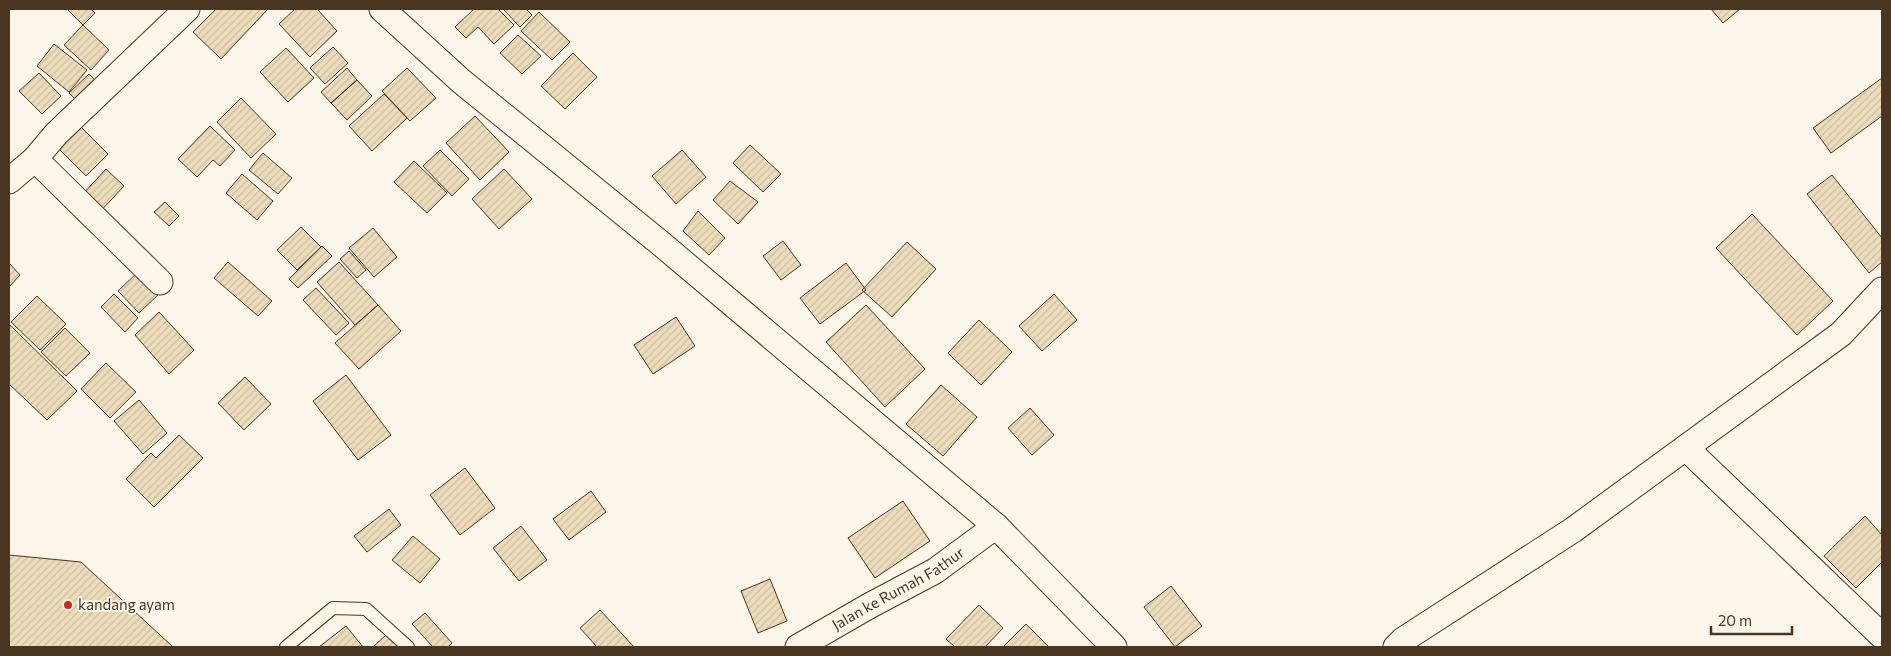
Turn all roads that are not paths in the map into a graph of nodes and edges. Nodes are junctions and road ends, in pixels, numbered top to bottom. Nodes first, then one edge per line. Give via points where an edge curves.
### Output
1 (187, 9) edge
2 (382, 9) edge
3 (35, 159) junction
4 (9, 181) edge
5 (160, 282) dead end
6 (1882, 290) edge
7 (1686, 448) junction
8 (996, 526) junction
9 (1882, 636) edge
10 (286, 647) edge
11 (408, 647) edge
12 (798, 647) edge
13 (1114, 647) edge
14 (1396, 647) edge

1 - 3 street via 56,134
2 - 8 street via 462,81
3 - 4 street
3 - 5 street
6 - 7 street via 1842,334
7 - 9 street
7 - 14 street via 1573,530
8 - 12 street, Jalan ke Rumah Fathur via 935,572
8 - 13 street
10 - 11 lane via 333,608 366,609

